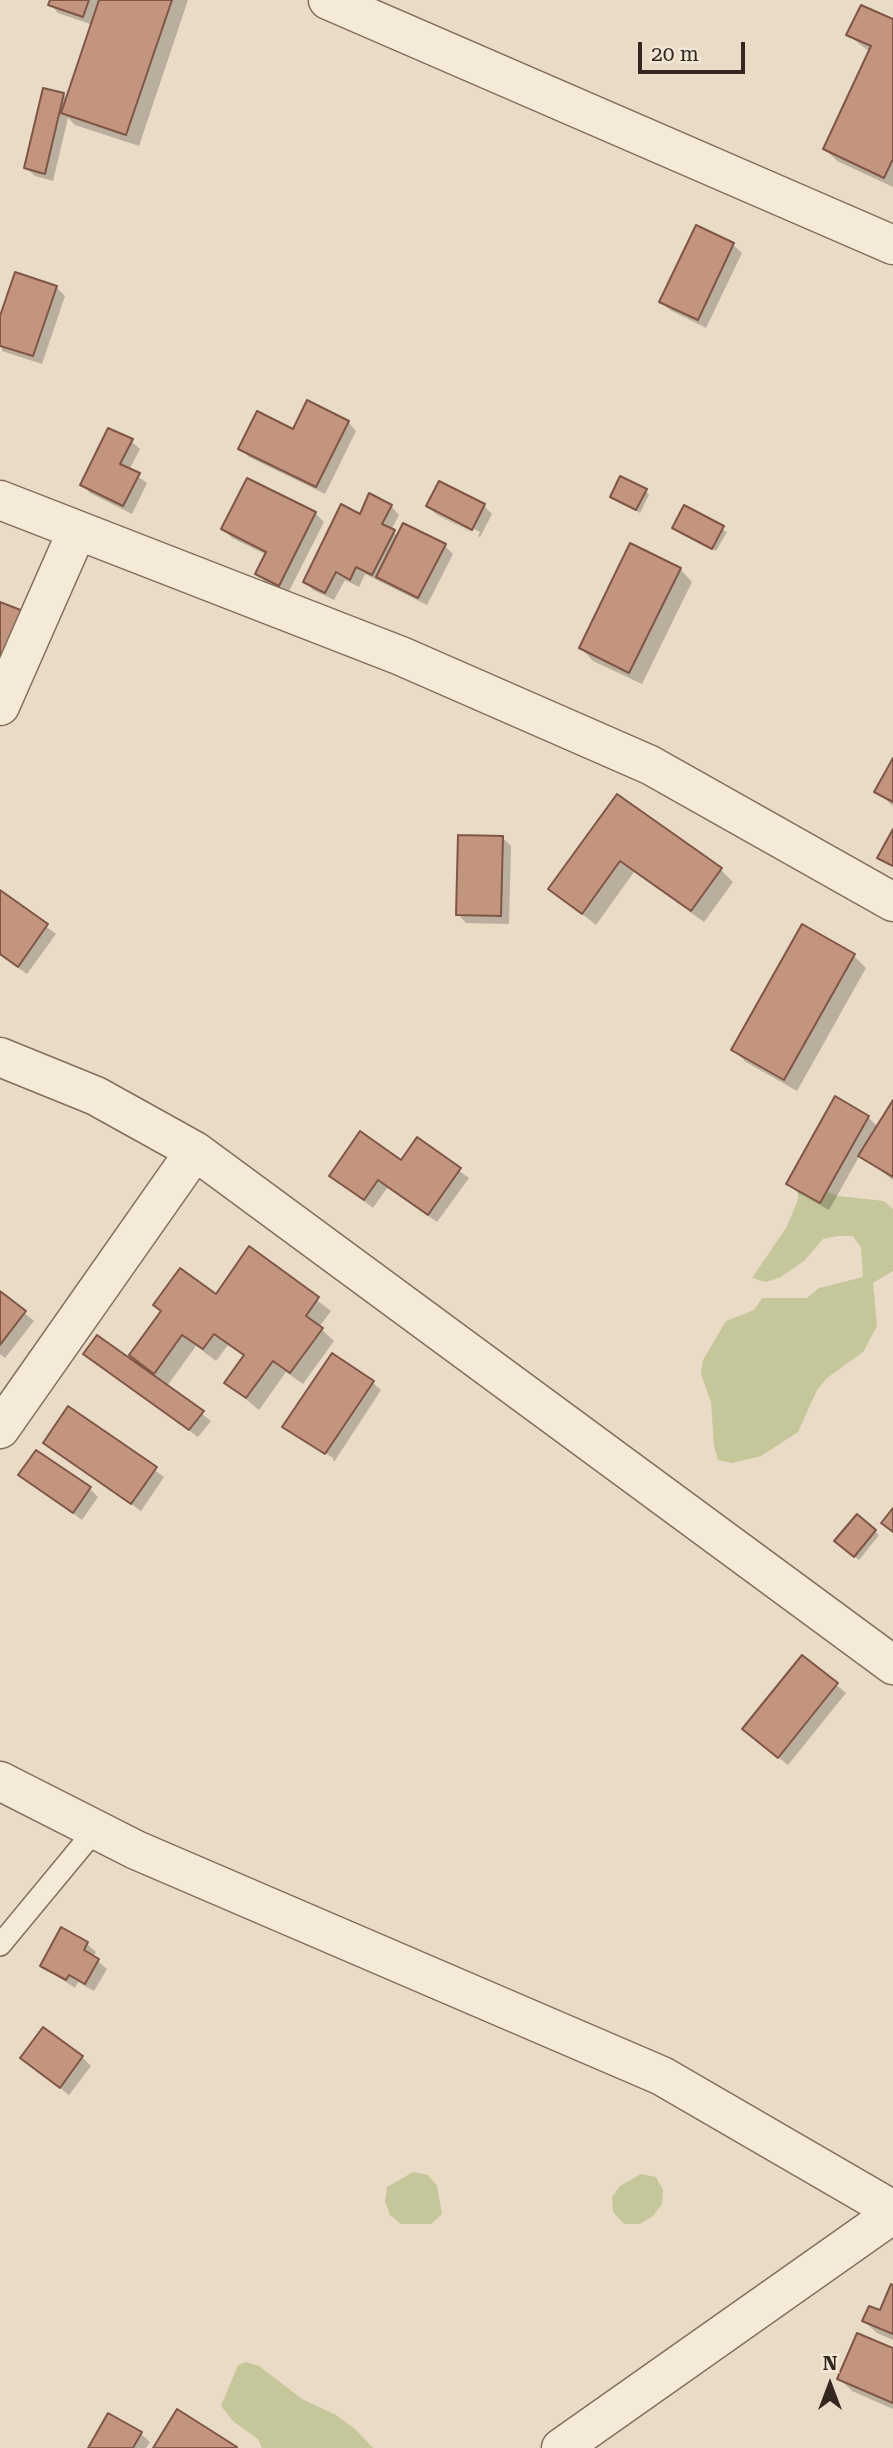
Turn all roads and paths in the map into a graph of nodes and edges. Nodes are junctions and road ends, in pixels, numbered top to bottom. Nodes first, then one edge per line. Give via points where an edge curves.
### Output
1 (328, 0) edge
2 (893, 245) edge
3 (0, 500) edge
4 (77, 531) junction
5 (0, 706) edge
6 (893, 902) edge
7 (0, 1057) edge
8 (195, 1151) junction
9 (0, 1429) edge
10 (893, 1665) edge
11 (0, 1781) edge
12 (96, 1829) junction
13 (0, 1945) edge
14 (893, 2212) edge
15 (586, 2443) edge

1 - 2 street
3 - 4 street
4 - 5 street
4 - 6 street via 401,656 650,765
7 - 8 street via 96,1096
8 - 9 street
8 - 10 street
11 - 12 street
12 - 13 lane
12 - 14 street via 662,2076
14 - 15 street

